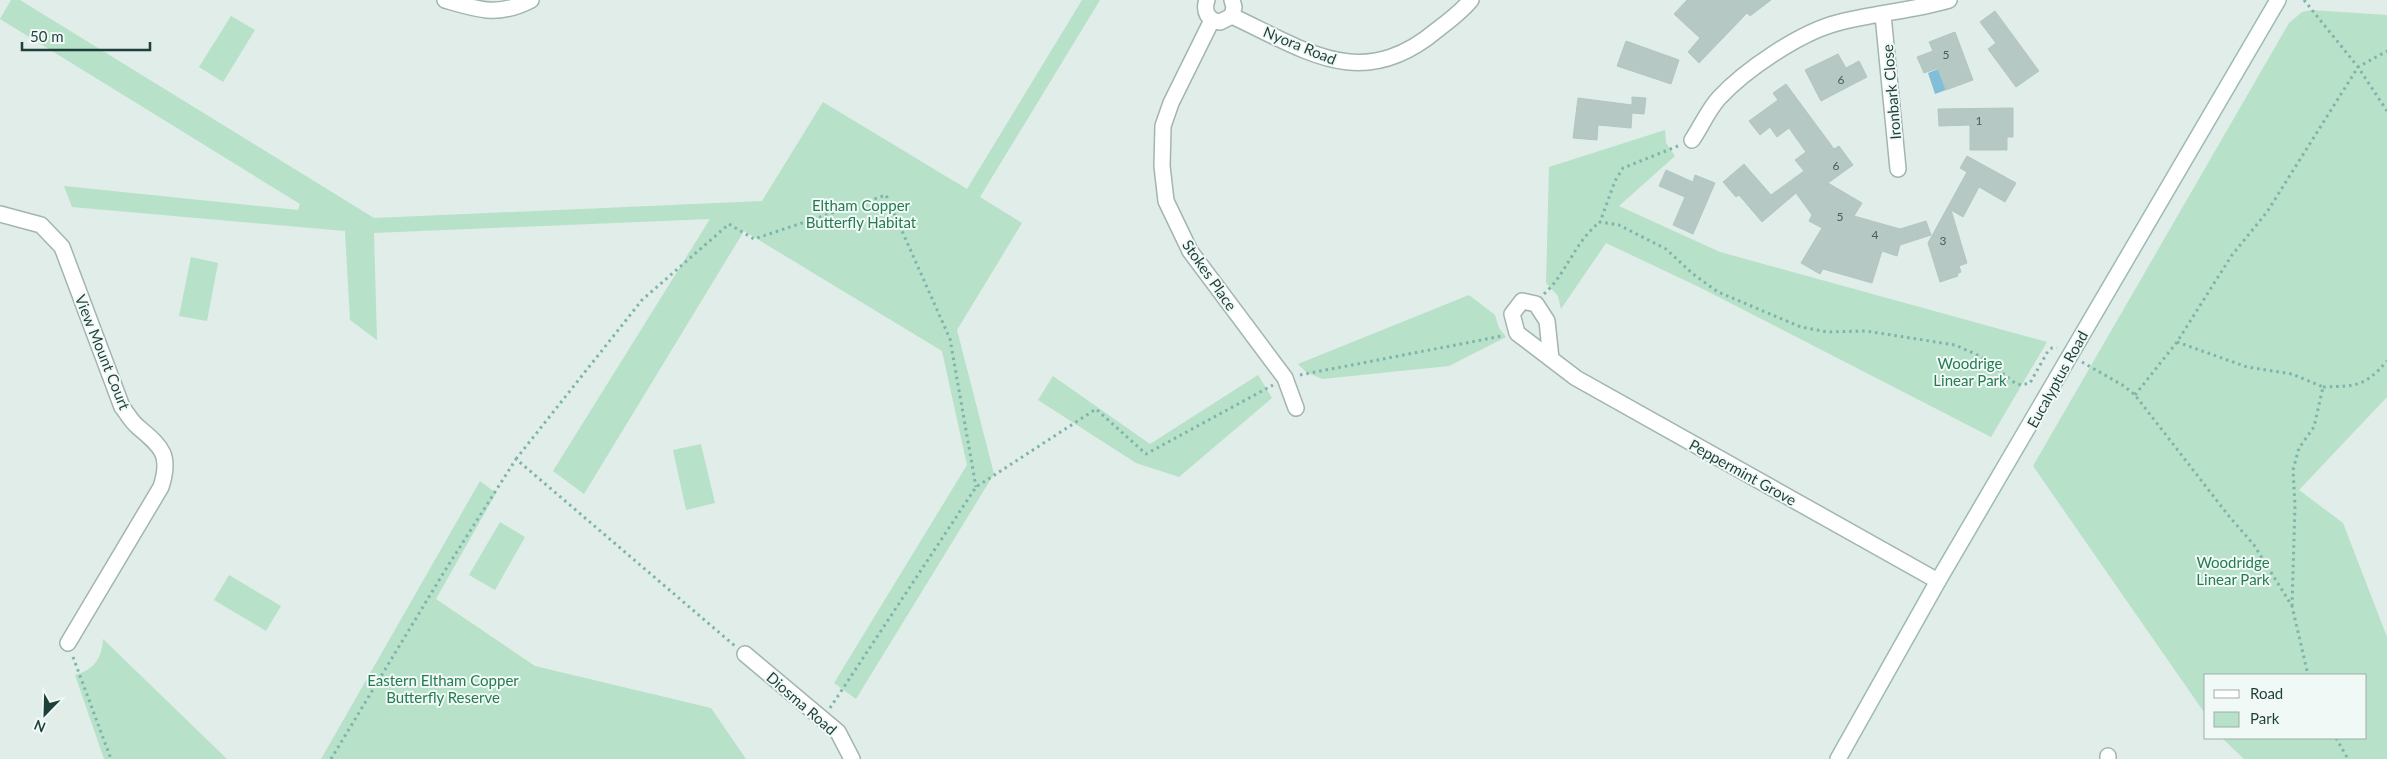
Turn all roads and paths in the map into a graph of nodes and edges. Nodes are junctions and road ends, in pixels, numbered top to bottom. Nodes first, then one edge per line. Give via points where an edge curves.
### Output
1 (445, 0) edge
2 (530, 0) edge
3 (1207, 0) edge
4 (1232, 0) edge
5 (1471, 0) edge
6 (1949, 0) edge
7 (2278, 0) edge
8 (2304, 0) edge
9 (1884, 15) junction
10 (1232, 16) junction
11 (1212, 20) junction
12 (2387, 51) edge
13 (2358, 67) junction
14 (2387, 111) edge
15 (1692, 140) joint
16 (1898, 169) dead end
17 (0, 214) edge
18 (1600, 222) junction
19 (1536, 304) junction
20 (1517, 333) junction
21 (2177, 342) junction
22 (2070, 355) junction
23 (1551, 359) junction
24 (2387, 361) edge
25 (1285, 378) junction
26 (2323, 387) junction
27 (2135, 395) junction
28 (1296, 408) dead end
29 (516, 459) junction
30 (976, 487) junction
31 (1938, 581) junction
32 (2292, 606) junction
33 (68, 643) joint
34 (745, 654) joint
35 (2308, 674) edge
36 (822, 719) junction
37 (2337, 739) edge
38 (111, 759) edge
39 (331, 759) edge
40 (852, 759) edge
41 (1838, 759) edge
42 (2348, 759) edge

1 - 2 street via 490,12 506,10
3 - 11 street via 1206,11
4 - 10 street
5 - 10 street, Nyora Road via 1415,47 1394,58 1370,63 1345,63 1325,58
6 - 9 street
7 - 22 street, Eucalyptus Road
8 - 13 path
9 - 15 street via 1835,23 1793,42 1760,62 1718,99
9 - 16 street, Ironbark Close
10 - 11 street via 1225,21
11 - 25 street, Stokes Place via 1163,126 1162,166 1166,201 1190,251
12 - 13 path
13 - 14 path
13 - 21 path via 2267,212 2232,255
15 - 18 path via 1623,168
17 - 33 street, View Mount Court via 41,225 62,248 122,407 135,424 155,440 165,459 161,487
18 - 19 path via 1587,234
18 - 22 path via 1618,224 1666,249 1718,292 1801,327 1827,332 1876,332 1955,345 1982,357 2021,385 2032,380 2052,348
19 - 20 street via 1522,301 1512,314
19 - 23 street via 1548,321
20 - 23 street, Peppermint Grove
20 - 25 path
21 - 26 path via 2247,367 2292,374
21 - 27 path
22 - 27 path
22 - 31 street, Eucalyptus Road
23 - 31 street, Peppermint Grove via 1576,378
24 - 26 path via 2374,376 2355,386
25 - 28 street, Stokes Place
25 - 30 path via 1146,454 1096,409
26 - 32 path via 2314,427 2299,448 2293,470
27 - 32 path via 2228,516 2254,544
29 - 30 path via 642,300 729,224 754,239 886,195 950,339
29 - 34 path
29 - 39 path
30 - 36 path
31 - 41 street, Eucalyptus Road
32 - 35 path
33 - 38 path
34 - 36 street, Diosma Road
36 - 40 street, Diosma Road via 838,732
37 - 42 path

